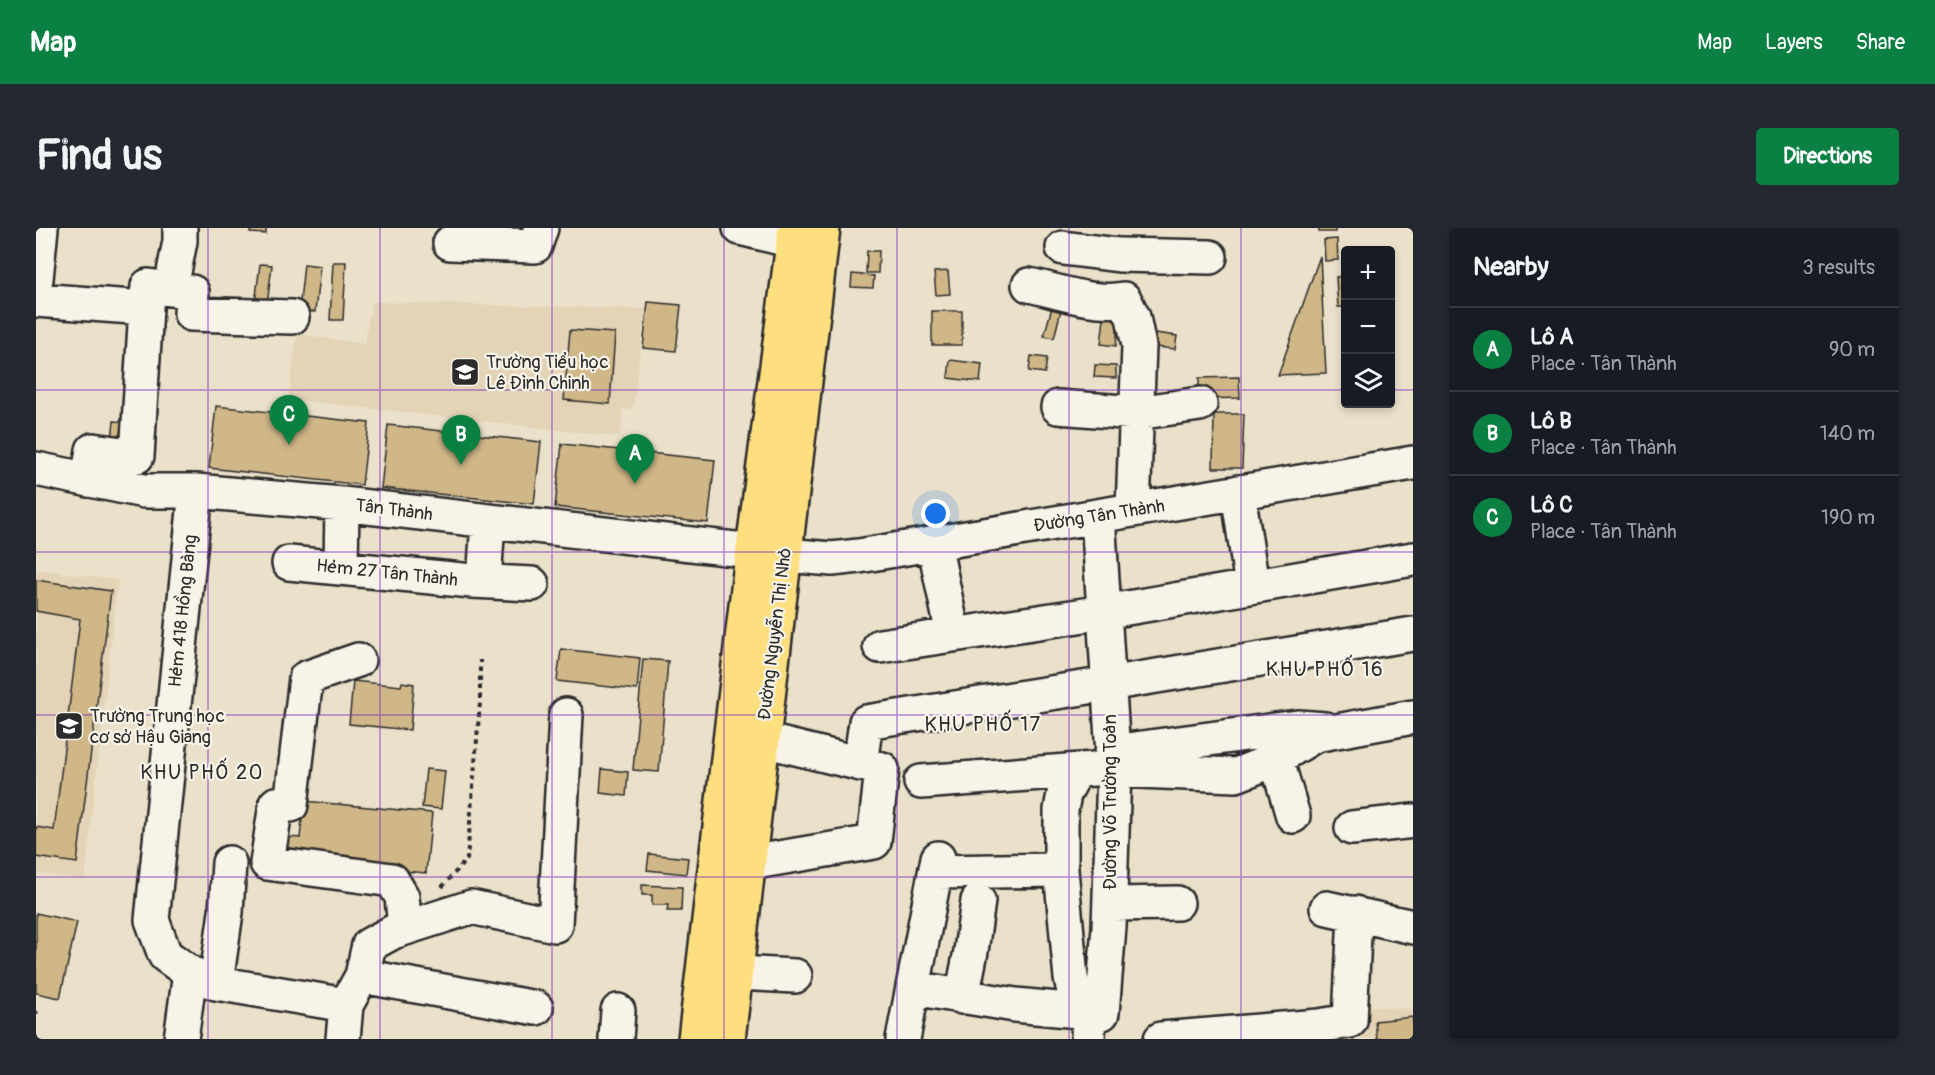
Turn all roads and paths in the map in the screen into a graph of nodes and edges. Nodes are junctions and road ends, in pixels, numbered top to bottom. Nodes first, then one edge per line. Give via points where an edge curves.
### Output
1 (41, 228) edge
2 (180, 228) edge
3 (541, 228) edge
4 (740, 228) edge
5 (808, 236) edge
6 (1120, 242) edge
7 (450, 243) dead end
8 (1063, 248) dead end
9 (1210, 257) dead end
10 (36, 279) edge
11 (1029, 285) dead end
12 (159, 298) junction
13 (36, 300) edge
14 (1120, 300) junction
15 (292, 316) dead end
16 (1200, 404) dead end
17 (1058, 407) dead end
18 (1136, 413) junction
19 (1413, 463) edge
20 (36, 470) edge
21 (88, 480) junction
22 (196, 491) junction
23 (1238, 492) junction
24 (342, 504) junction
25 (1133, 510) junction
26 (1098, 516) junction
27 (488, 522) junction
28 (934, 543) junction
29 (752, 551) junction
30 (785, 555) junction
31 (1413, 558) edge
32 (289, 563) dead end
33 (341, 568) junction
34 (484, 582) junction
35 (532, 584) dead end
36 (1252, 586) junction
37 (1104, 612) junction
38 (1413, 634) edge
39 (952, 635) junction
40 (880, 646) dead end
41 (358, 660) dead end
42 (480, 660) dead end
43 (1108, 684) junction
44 (566, 715) dead end
45 (1413, 717) edge
46 (1333, 731) junction
47 (763, 740) junction
48 (1276, 759) junction
49 (1113, 763) junction
50 (871, 767) junction
51 (1076, 771) junction
52 (921, 782) dead end
53 (1293, 816) dead end
54 (1413, 821) edge
55 (1352, 828) dead end
56 (749, 862) junction
57 (229, 863) dead end
58 (1061, 870) junction
59 (441, 888) dead end
60 (978, 901) dead end
61 (1177, 903) dead end
62 (1110, 904) junction
63 (1413, 927) edge
64 (405, 928) junction
65 (736, 973) junction
66 (362, 976) junction
67 (795, 976) dead end
68 (203, 978) junction
69 (913, 988) junction
70 (962, 997) junction
71 (346, 1005) junction
72 (536, 1008) dead end
73 (1089, 1026) edge
74 (1319, 1033) edge
75 (182, 1039) edge
76 (343, 1039) edge
77 (695, 1039) edge
78 (728, 1039) edge
79 (903, 1039) edge
80 (1161, 1039) edge

1 - 10 street
2 - 12 street via 180,241
3 - 7 street via 534,246
4 - 5 street
5 - 29 main road, Đường Nguyễn Thị Nhỏ
5 - 30 main road, Đường Nguyễn Thị Nhỏ
6 - 8 street
6 - 9 street
6 - 14 street
11 - 14 street via 1083,297
12 - 13 street
12 - 15 street via 192,292 191,314
12 - 21 street via 137,456 93,450
14 - 18 street via 1133,316 1139,345
16 - 18 street
17 - 18 street
18 - 25 street
19 - 23 street, Đường Tân Thành
20 - 21 street, Tân Thành
21 - 22 street, Tân Thành via 144,491
22 - 24 street, Tân Thành
22 - 68 street, Hẻm 418 Hồng Bàng via 152,920 165,955
23 - 25 street, Đường Tân Thành
23 - 36 street
24 - 27 street, Tân Thành
24 - 33 street
25 - 26 street, Đường Tân Thành
26 - 28 street, Đường Tân Thành
26 - 37 street, Đường Võ Trường Toản
27 - 29 street, Tân Thành
27 - 34 street, Hẻm 27 Tân Thành
28 - 30 street, Đường Tân Thành via 838,558
28 - 39 street
29 - 30 main road
29 - 77 main road, Đường Nguyễn Thị Nhỏ
30 - 47 main road, Đường Nguyễn Thị Nhỏ
31 - 36 street
32 - 33 street, Hẻm 27 Tân Thành
33 - 34 street, Hẻm 27 Tân Thành
34 - 35 street, Hẻm 27 Tân Thành
36 - 37 street
37 - 39 street
37 - 43 street, Đường Võ Trường Toản
38 - 43 street
39 - 40 street
41 - 64 street via 306,678 291,806 276,804 267,863 392,880 402,897
42 - 59 path via 467,859
43 - 49 street, Đường Võ Trường Toản
43 - 50 street via 866,722
44 - 64 street via 555,925 471,907
45 - 46 street
46 - 48 street via 1315,735
46 - 49 street via 1298,727
47 - 50 street
47 - 56 main road, Đường Nguyễn Thị Nhỏ
48 - 49 street via 1236,775
48 - 53 street
49 - 51 street
49 - 62 street, Đường Võ Trường Toản
50 - 56 street via 874,842
51 - 52 street
51 - 58 street via 1061,810
54 - 55 street
56 - 65 main road, Đường Nguyễn Thị Nhỏ
57 - 68 street via 226,912
58 - 69 street via 937,865
58 - 73 street via 1071,978 1076,1000
60 - 70 street
61 - 62 street
62 - 73 street, Đường Võ Trường Toản via 1102,1013
63 - 74 street via 1341,910 1350,1021
64 - 66 street via 369,945
65 - 67 street
65 - 78 main road, Đường Nguyễn Thị Nhỏ
66 - 71 street
66 - 72 street
68 - 71 street
68 - 75 street
69 - 70 street
69 - 79 street
70 - 73 street via 1015,1005
71 - 76 street
74 - 80 street

